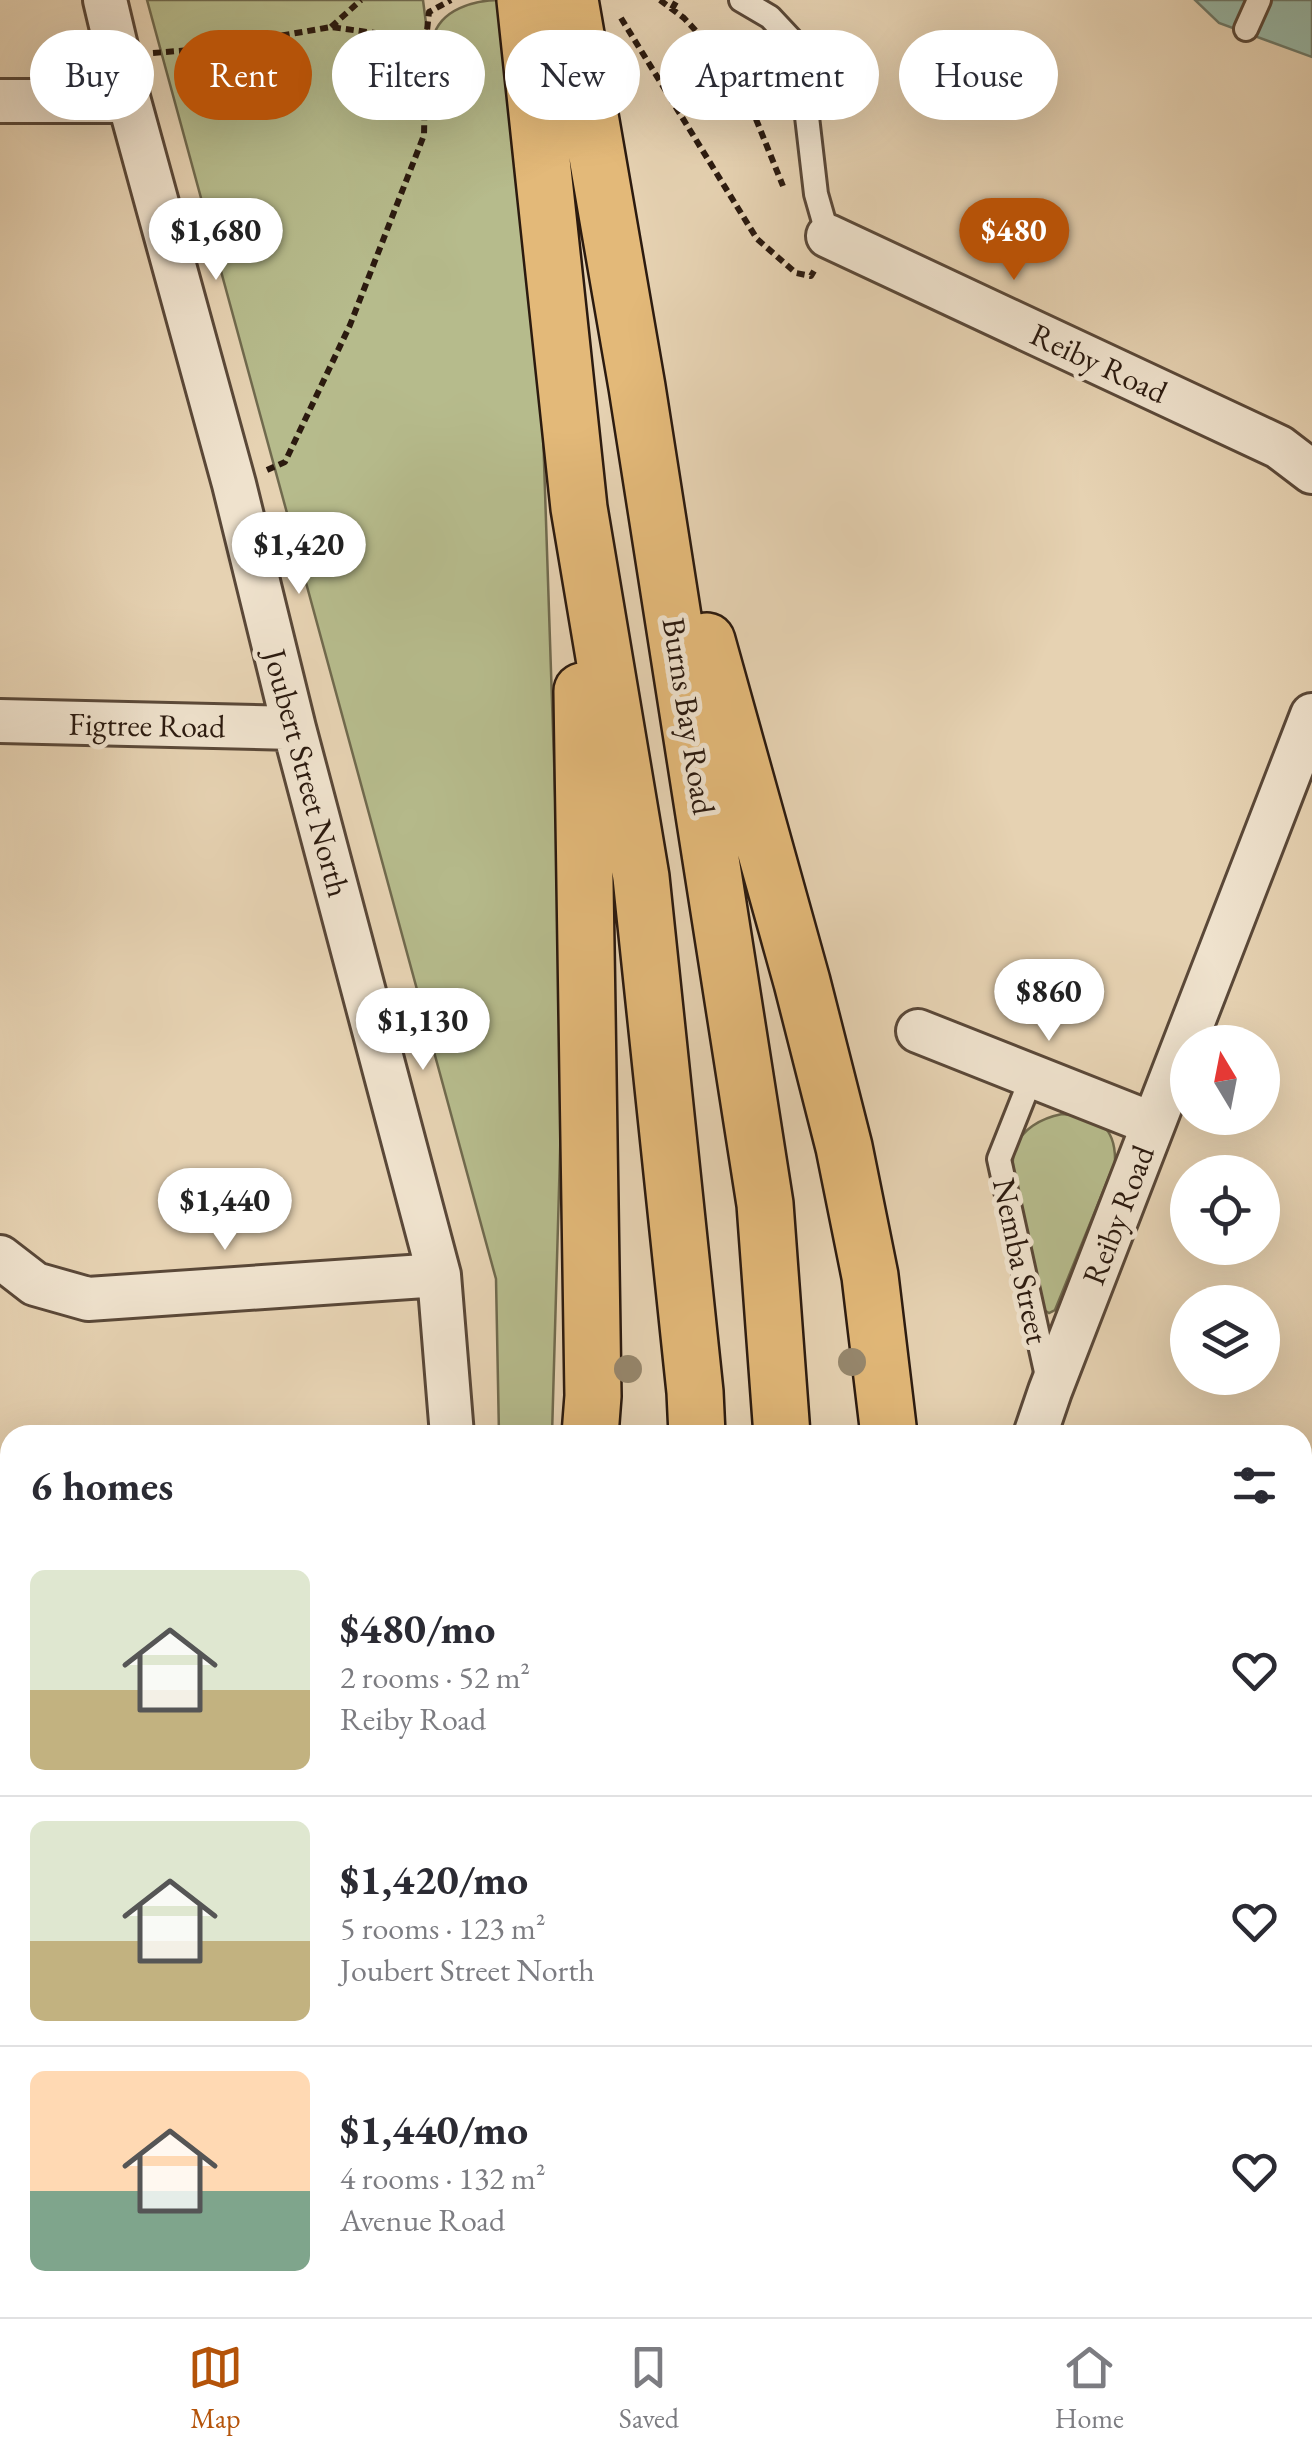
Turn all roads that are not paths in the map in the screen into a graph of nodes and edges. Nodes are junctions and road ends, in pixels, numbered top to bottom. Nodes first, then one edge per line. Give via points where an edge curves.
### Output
1 (106, 0) edge
2 (525, 0) edge
3 (741, 0) edge
4 (1259, 0) edge
5 (595, 8) edge
6 (1246, 29) dead end
7 (112, 30) edge
8 (0, 100) edge
9 (30, 100) edge
10 (134, 120) edge
11 (828, 236) joint
12 (637, 387) junction
13 (1312, 472) edge
14 (579, 508) junction
15 (1312, 715) edge
16 (0, 721) edge
17 (294, 728) junction
18 (918, 1031) dead end
19 (1032, 1076) junction
20 (1153, 1124) junction
21 (0, 1257) edge
22 (439, 1275) junction
23 (1050, 1392) junction
24 (594, 1422) edge
25 (451, 1425) edge
26 (697, 1425) edge
27 (781, 1425) edge
28 (888, 1425) edge
29 (1038, 1425) edge

1 - 7 street, Joubert Street North
2 - 14 main road
3 - 11 lane via 770,16 799,48 816,194
4 - 6 lane
5 - 12 main road, Burns Bay Road
8 - 9 street
10 - 17 street, Joubert Street North
11 - 13 street, Reiby Road via 1279,447
12 - 27 main road, Burns Bay Road via 765,1204
12 - 28 main road via 844,1148 870,1276
14 - 24 main road
14 - 26 main road via 641,876
15 - 20 street, Reiby Road
16 - 17 street, Figtree Road
17 - 22 street, Joubert Street North
18 - 19 street
19 - 20 street
19 - 23 lane, Nemba Street via 999,1160
20 - 23 street, Reiby Road
21 - 22 street via 35,1284 88,1299
22 - 25 street, Joubert Street North
23 - 29 street, Reiby Road

